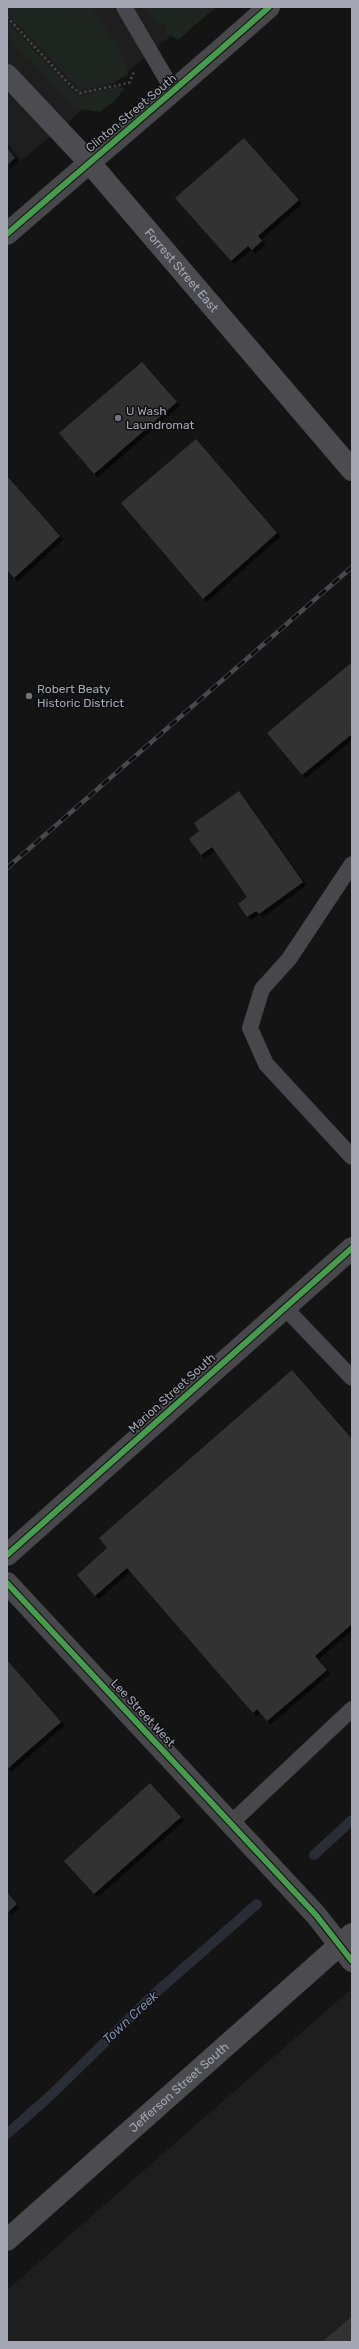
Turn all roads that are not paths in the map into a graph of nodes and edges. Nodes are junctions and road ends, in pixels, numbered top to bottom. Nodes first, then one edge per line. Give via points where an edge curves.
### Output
1 (124, 7) edge
2 (269, 7) edge
3 (7, 75) edge
4 (174, 92) junction
5 (89, 162) junction
6 (7, 234) edge
7 (352, 470) edge
8 (352, 864) edge
9 (352, 1157) edge
10 (352, 1248) edge
11 (284, 1308) junction
12 (352, 1378) edge
13 (8, 1553) edge
14 (7, 1583) edge
15 (352, 1709) edge
16 (231, 1823) junction
17 (348, 1947) edge
18 (7, 2240) edge

1 - 4 lane
2 - 4 street, Clinton Street South
3 - 5 main road, Forrest Street East
4 - 5 street, Clinton Street South
5 - 6 street, Clinton Street South
5 - 7 main road, Forrest Street East
8 - 9 lane via 290,959 262,988 250,1028 266,1064
10 - 11 street, Marion Street South
11 - 12 lane
11 - 13 street, Marion Street South
14 - 16 street, Lee Street West
15 - 16 lane
16 - 17 street, Lee Street West
17 - 18 main road, Jefferson Street South

